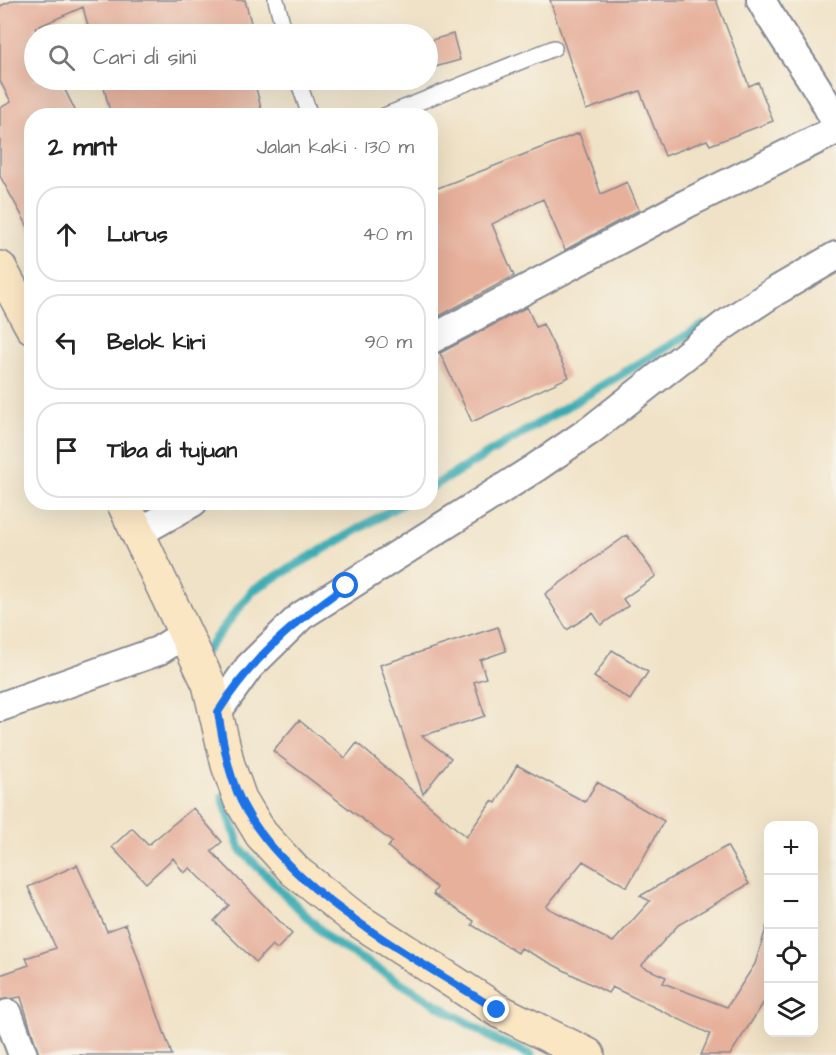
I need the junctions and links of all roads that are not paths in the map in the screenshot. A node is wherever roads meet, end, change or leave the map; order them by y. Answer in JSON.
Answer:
{"nodes":[{"id":1,"x":276,"y":0,"type":"edge"},
{"id":2,"x":761,"y":0,"type":"edge"},
{"id":3,"x":282,"y":24,"type":"edge"},
{"id":4,"x":554,"y":48,"type":"dead end"},
{"id":5,"x":301,"y":90,"type":"edge"},
{"id":6,"x":307,"y":108,"type":"edge"},
{"id":7,"x":404,"y":108,"type":"edge"},
{"id":8,"x":836,"y":124,"type":"edge"},
{"id":9,"x":836,"y":130,"type":"edge"},
{"id":10,"x":836,"y":256,"type":"edge"},
{"id":11,"x":0,"y":268,"type":"edge"},
{"id":12,"x":24,"y":312,"type":"edge"},
{"id":13,"x":438,"y":336,"type":"edge"},
{"id":14,"x":127,"y":510,"type":"edge"},
{"id":15,"x":179,"y":510,"type":"edge"},
{"id":16,"x":138,"y":533,"type":"junction"},
{"id":17,"x":189,"y":644,"type":"junction"},
{"id":18,"x":213,"y":698,"type":"junction"},
{"id":19,"x":0,"y":707,"type":"edge"},
{"id":20,"x":8,"y":1014,"type":"dead end"},
{"id":21,"x":23,"y":1055,"type":"edge"},
{"id":22,"x":588,"y":1055,"type":"edge"}],
"edges":[{"from":1,"to":3,"type":"lane"},
{"from":2,"to":8,"type":"street"},
{"from":4,"to":7,"type":"lane"},
{"from":5,"to":6,"type":"lane"},
{"from":9,"to":13,"type":"street"},
{"from":10,"to":18,"type":"street"},
{"from":11,"to":12,"type":"main road"},
{"from":14,"to":16,"type":"main road"},
{"from":15,"to":16,"type":"street"},
{"from":16,"to":17,"type":"main road"},
{"from":17,"to":18,"type":"main road"},
{"from":17,"to":19,"type":"street"},
{"from":18,"to":22,"type":"main road"},
{"from":20,"to":21,"type":"street"}]}
